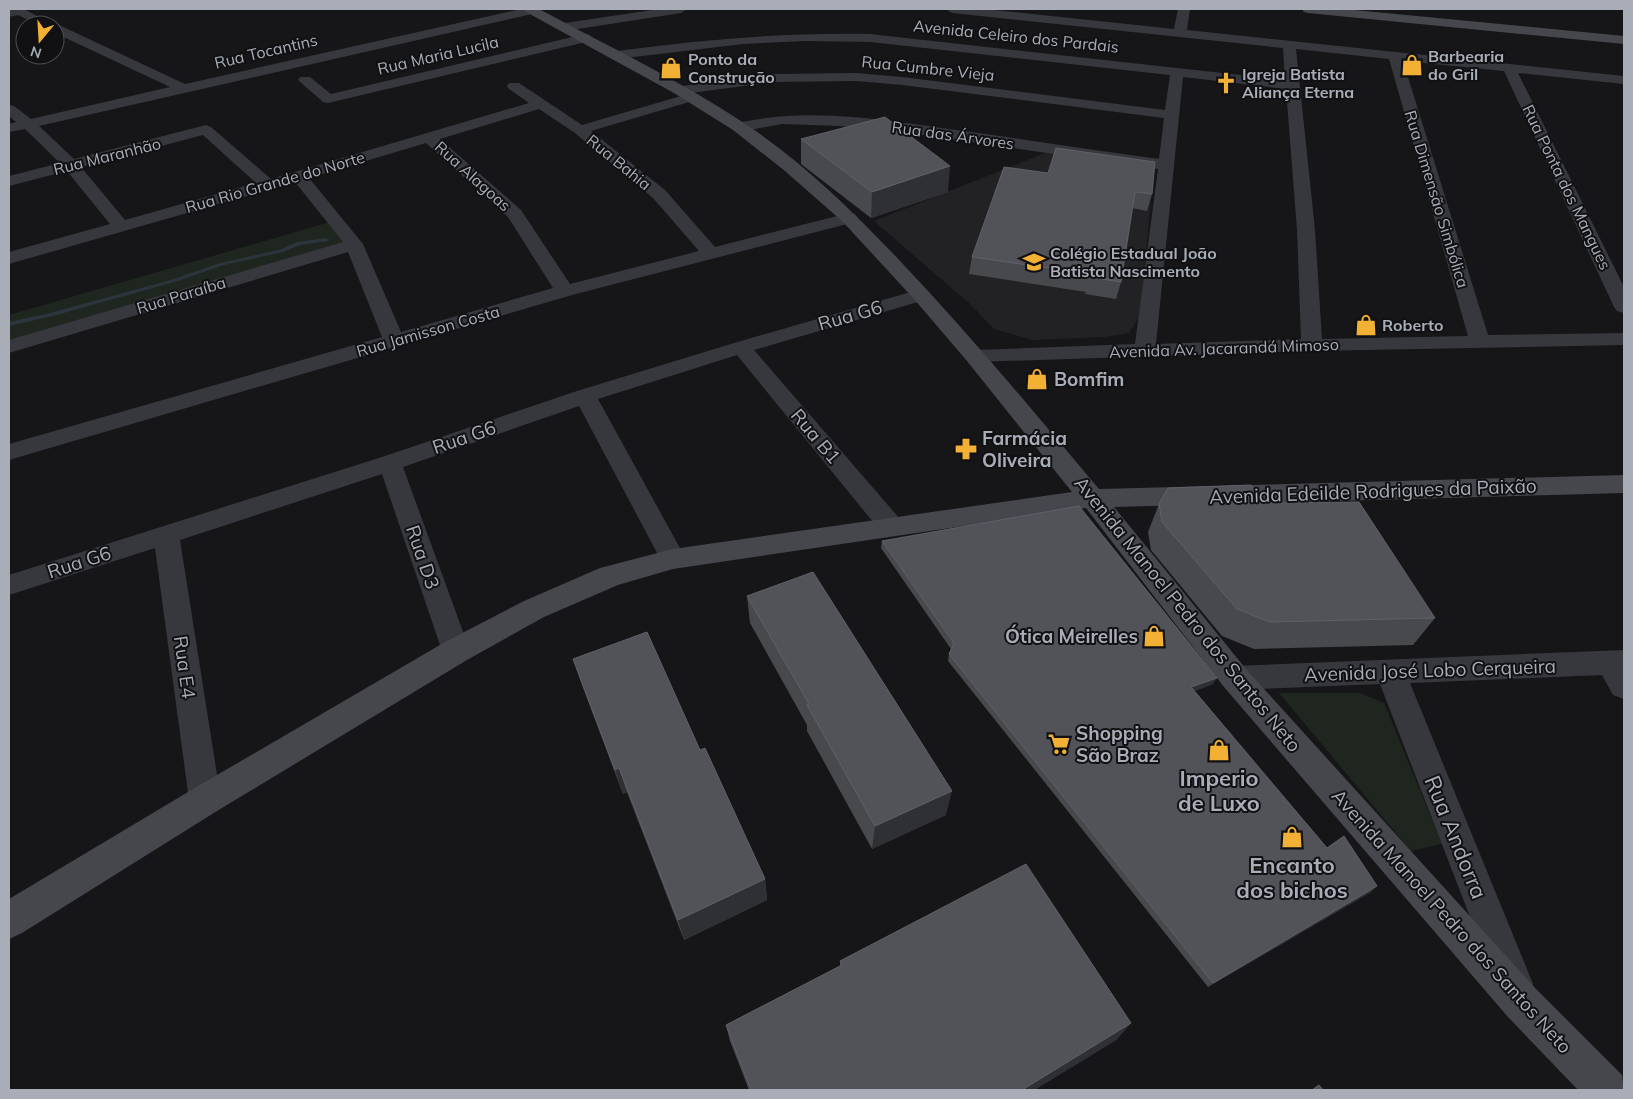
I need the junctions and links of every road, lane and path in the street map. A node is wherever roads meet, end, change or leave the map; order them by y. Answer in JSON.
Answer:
{"nodes":[{"id":1,"x":531,"y":9,"type":"edge"},
{"id":2,"x":681,"y":9,"type":"edge"},
{"id":3,"x":952,"y":9,"type":"edge"},
{"id":4,"x":1184,"y":9,"type":"edge"},
{"id":5,"x":1308,"y":9,"type":"edge"},
{"id":6,"x":1363,"y":11,"type":"edge"},
{"id":7,"x":1497,"y":13,"type":"dead end"},
{"id":8,"x":1525,"y":18,"type":"dead end"},
{"id":9,"x":1476,"y":25,"type":"junction"},
{"id":10,"x":1180,"y":32,"type":"junction"},
{"id":11,"x":65,"y":33,"type":"edge"},
{"id":12,"x":575,"y":33,"type":"junction"},
{"id":13,"x":1557,"y":33,"type":"junction"},
{"id":14,"x":1624,"y":40,"type":"edge"},
{"id":15,"x":1289,"y":44,"type":"junction"},
{"id":16,"x":617,"y":55,"type":"junction"},
{"id":17,"x":1394,"y":56,"type":"junction"},
{"id":18,"x":1509,"y":68,"type":"junction"},
{"id":19,"x":1177,"y":72,"type":"junction"},
{"id":20,"x":305,"y":80,"type":"dead end"},
{"id":21,"x":1624,"y":80,"type":"edge"},
{"id":22,"x":1292,"y":85,"type":"junction"},
{"id":23,"x":514,"y":86,"type":"dead end"},
{"id":24,"x":182,"y":88,"type":"junction"},
{"id":25,"x":685,"y":94,"type":"junction"},
{"id":26,"x":540,"y":104,"type":"junction"},
{"id":27,"x":9,"y":109,"type":"edge"},
{"id":28,"x":1172,"y":115,"type":"junction"},
{"id":29,"x":29,"y":123,"type":"junction"},
{"id":30,"x":739,"y":127,"type":"junction"},
{"id":31,"x":9,"y":128,"type":"edge"},
{"id":32,"x":580,"y":130,"type":"junction"},
{"id":33,"x":429,"y":137,"type":"junction"},
{"id":34,"x":72,"y":165,"type":"junction"},
{"id":35,"x":1167,"y":165,"type":"junction"},
{"id":36,"x":299,"y":176,"type":"junction"},
{"id":37,"x":9,"y":181,"type":"edge"},
{"id":38,"x":268,"y":185,"type":"junction"},
{"id":39,"x":849,"y":218,"type":"junction"},
{"id":40,"x":121,"y":226,"type":"junction"},
{"id":41,"x":354,"y":244,"type":"junction"},
{"id":42,"x":710,"y":252,"type":"junction"},
{"id":43,"x":9,"y":258,"type":"edge"},
{"id":44,"x":566,"y":291,"type":"junction"},
{"id":45,"x":921,"y":295,"type":"junction"},
{"id":46,"x":1624,"y":307,"type":"edge"},
{"id":47,"x":1624,"y":339,"type":"edge"},
{"id":48,"x":394,"y":341,"type":"junction"},
{"id":49,"x":1480,"y":342,"type":"junction"},
{"id":50,"x":1312,"y":345,"type":"junction"},
{"id":51,"x":9,"y":346,"type":"edge"},
{"id":52,"x":741,"y":347,"type":"junction"},
{"id":53,"x":1145,"y":350,"type":"junction"},
{"id":54,"x":975,"y":356,"type":"junction"},
{"id":55,"x":586,"y":396,"type":"junction"},
{"id":56,"x":9,"y":452,"type":"edge"},
{"id":57,"x":390,"y":463,"type":"junction"},
{"id":58,"x":1624,"y":484,"type":"edge"},
{"id":59,"x":1092,"y":498,"type":"junction"},
{"id":60,"x":891,"y":526,"type":"junction"},
{"id":61,"x":166,"y":534,"type":"junction"},
{"id":62,"x":674,"y":559,"type":"junction"},
{"id":63,"x":9,"y":585,"type":"edge"},
{"id":64,"x":456,"y":651,"type":"junction"},
{"id":65,"x":1620,"y":670,"type":"edge"},
{"id":66,"x":1390,"y":671,"type":"junction"},
{"id":67,"x":1235,"y":678,"type":"junction"},
{"id":68,"x":205,"y":800,"type":"junction"},
{"id":69,"x":9,"y":920,"type":"edge"},
{"id":70,"x":1522,"y":1003,"type":"junction"},
{"id":71,"x":1608,"y":1090,"type":"edge"}],
"edges":[{"from":1,"to":12,"type":"street","name":"Avenida Manoel Pedro dos Santos Neto"},
{"from":1,"to":24,"type":"street","name":"Rua Tocantins"},
{"from":2,"to":12,"type":"street"},
{"from":3,"to":10,"type":"street"},
{"from":4,"to":10,"type":"street"},
{"from":5,"to":6,"type":"street"},
{"from":6,"to":9,"type":"street"},
{"from":7,"to":9,"type":"street"},
{"from":8,"to":13,"type":"street"},
{"from":9,"to":13,"type":"street"},
{"from":10,"to":15,"type":"street"},
{"from":11,"to":24,"type":"street"},
{"from":12,"to":16,"type":"street","name":"Avenida Manoel Pedro dos Santos Neto"},
{"from":12,"to":20,"type":"street","name":"Rua Maria Lucila"},
{"from":13,"to":14,"type":"street"},
{"from":15,"to":17,"type":"street"},
{"from":15,"to":22,"type":"street"},
{"from":16,"to":19,"type":"street","name":"Avenida Celeiro dos Pardais"},
{"from":16,"to":25,"type":"street","name":"Avenida Manoel Pedro dos Santos Neto"},
{"from":17,"to":18,"type":"street"},
{"from":17,"to":49,"type":"street","name":"Rua Dimensão Simbólica"},
{"from":18,"to":21,"type":"street"},
{"from":18,"to":46,"type":"street","name":"Rua Ponta dos Mangues"},
{"from":19,"to":22,"type":"street","name":"Avenida Celeiro dos Pardais"},
{"from":19,"to":28,"type":"street"},
{"from":22,"to":50,"type":"street"},
{"from":23,"to":26,"type":"street","name":"Rua Bahia"},
{"from":24,"to":29,"type":"street","name":"Rua Tocantins"},
{"from":25,"to":28,"type":"street","name":"Rua Cumbre Vieja"},
{"from":25,"to":30,"type":"street","name":"Avenida Manoel Pedro dos Santos Neto"},
{"from":25,"to":32,"type":"street","name":"Rua Cumbre Vieja"},
{"from":26,"to":32,"type":"street","name":"Rua Bahia"},
{"from":26,"to":33,"type":"street","name":"Rua Rio Grande do Norte"},
{"from":27,"to":29,"type":"street"},
{"from":28,"to":35,"type":"street"},
{"from":29,"to":31,"type":"street","name":"Rua Tocantins"},
{"from":29,"to":34,"type":"street"},
{"from":30,"to":35,"type":"street","name":"Rua das Árvores"},
{"from":30,"to":39,"type":"street","name":"Avenida Manoel Pedro dos Santos Neto"},
{"from":32,"to":42,"type":"street","name":"Rua Bahia"},
{"from":33,"to":36,"type":"street","name":"Rua Rio Grande do Norte"},
{"from":33,"to":44,"type":"street","name":"Rua Alagoas"},
{"from":34,"to":37,"type":"street","name":"Rua Maranhão"},
{"from":34,"to":38,"type":"street","name":"Rua Maranhão"},
{"from":34,"to":40,"type":"street"},
{"from":35,"to":53,"type":"street"},
{"from":36,"to":38,"type":"street","name":"Rua Rio Grande do Norte"},
{"from":36,"to":41,"type":"street"},
{"from":38,"to":40,"type":"street","name":"Rua Rio Grande do Norte"},
{"from":39,"to":42,"type":"street","name":"Rua Jamisson Costa"},
{"from":39,"to":45,"type":"street","name":"Avenida Manoel Pedro dos Santos Neto"},
{"from":40,"to":43,"type":"street","name":"Rua Rio Grande do Norte"},
{"from":41,"to":48,"type":"street"},
{"from":41,"to":51,"type":"street","name":"Rua Paraíba"},
{"from":42,"to":44,"type":"street","name":"Rua Jamisson Costa"},
{"from":44,"to":48,"type":"street","name":"Rua Jamisson Costa"},
{"from":45,"to":52,"type":"street","name":"Rua G6"},
{"from":45,"to":54,"type":"street","name":"Avenida Manoel Pedro dos Santos Neto"},
{"from":47,"to":49,"type":"street","name":"Avenida Av. Jacarandá Mimoso"},
{"from":48,"to":56,"type":"street","name":"Rua Jamisson Costa"},
{"from":49,"to":50,"type":"street","name":"Avenida Av. Jacarandá Mimoso"},
{"from":50,"to":53,"type":"street","name":"Avenida Av. Jacarandá Mimoso"},
{"from":52,"to":55,"type":"street","name":"Rua G6"},
{"from":52,"to":60,"type":"street","name":"Rua B1"},
{"from":53,"to":54,"type":"street","name":"Avenida Av. Jacarandá Mimoso"},
{"from":54,"to":59,"type":"street","name":"Avenida Manoel Pedro dos Santos Neto"},
{"from":55,"to":57,"type":"street","name":"Rua G6"},
{"from":55,"to":62,"type":"street"},
{"from":57,"to":61,"type":"street","name":"Rua G6"},
{"from":57,"to":64,"type":"street","name":"Rua D3"},
{"from":58,"to":59,"type":"street","name":"Avenida Edeilde Rodrigues da Paixão"},
{"from":59,"to":60,"type":"street","name":"Avenida Edeilde Rodrigues da Paixão"},
{"from":59,"to":67,"type":"street","name":"Avenida Manoel Pedro dos Santos Neto"},
{"from":60,"to":62,"type":"street","name":"Avenida Edeilde Rodrigues da Paixão"},
{"from":61,"to":63,"type":"street","name":"Rua G6"},
{"from":61,"to":68,"type":"street","name":"Rua E4"},
{"from":62,"to":64,"type":"street","name":"Avenida Edeilde Rodrigues da Paixão"},
{"from":64,"to":68,"type":"street","name":"Avenida Edeilde Rodrigues da Paixão"},
{"from":65,"to":66,"type":"street","name":"Avenida José Lobo Cerqueira"},
{"from":66,"to":67,"type":"street","name":"Avenida José Lobo Cerqueira"},
{"from":66,"to":70,"type":"street","name":"Rua Andorra"},
{"from":67,"to":70,"type":"street","name":"Avenida Manoel Pedro dos Santos Neto"},
{"from":68,"to":69,"type":"street","name":"Avenida Edeilde Rodrigues da Paixão"},
{"from":70,"to":71,"type":"street","name":"Avenida Manoel Pedro dos Santos Neto"}]}
